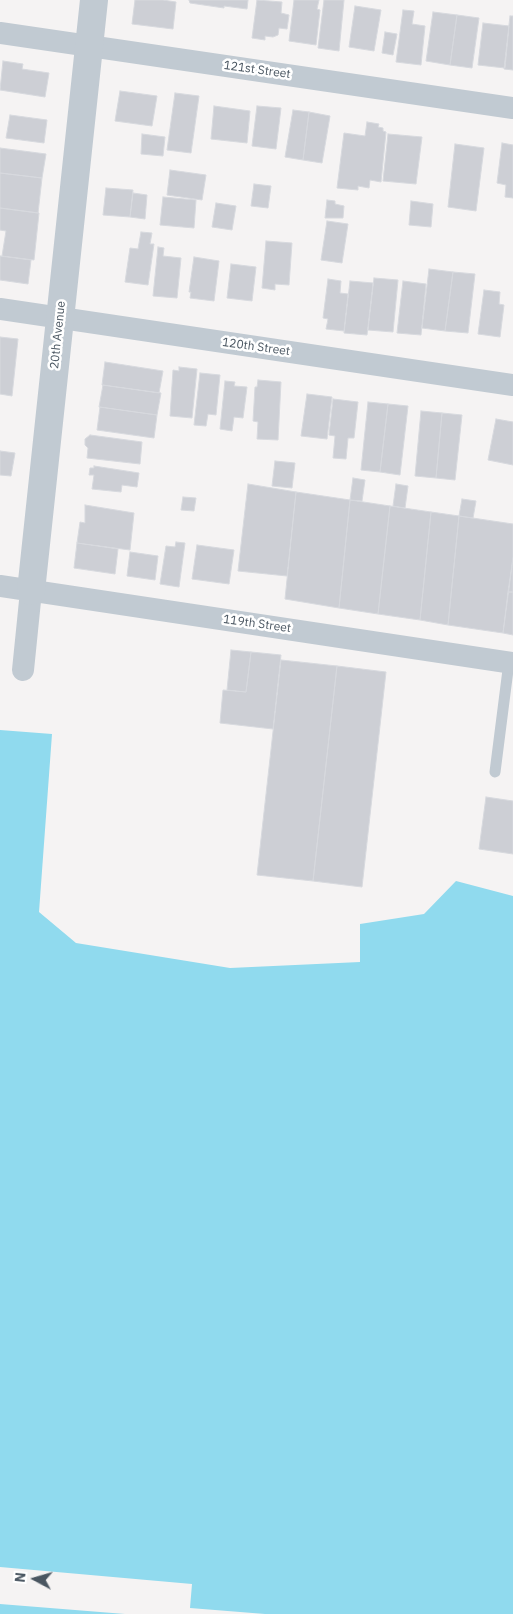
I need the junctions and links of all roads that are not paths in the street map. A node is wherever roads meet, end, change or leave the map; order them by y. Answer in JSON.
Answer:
{"nodes":[{"id":1,"x":94,"y":0,"type":"edge"},
{"id":2,"x":0,"y":33,"type":"edge"},
{"id":3,"x":89,"y":45,"type":"junction"},
{"id":4,"x":513,"y":108,"type":"edge"},
{"id":5,"x":0,"y":309,"type":"edge"},
{"id":6,"x":60,"y":318,"type":"junction"},
{"id":7,"x":513,"y":385,"type":"edge"},
{"id":8,"x":0,"y":586,"type":"edge"},
{"id":9,"x":32,"y":591,"type":"junction"},
{"id":10,"x":511,"y":662,"type":"edge"},
{"id":11,"x":23,"y":670,"type":"dead end"},
{"id":12,"x":495,"y":772,"type":"dead end"}],
"edges":[{"from":1,"to":3,"type":"street","name":"20th Avenue"},
{"from":2,"to":3,"type":"street","name":"121st Street"},
{"from":3,"to":4,"type":"street","name":"121st Street"},
{"from":3,"to":6,"type":"street","name":"20th Avenue"},
{"from":5,"to":6,"type":"street","name":"120th Street"},
{"from":6,"to":7,"type":"street","name":"120th Street"},
{"from":6,"to":9,"type":"street","name":"20th Avenue"},
{"from":8,"to":9,"type":"street","name":"119th Street"},
{"from":9,"to":10,"type":"street","name":"119th Street"},
{"from":9,"to":11,"type":"street","name":"20th Avenue"},
{"from":10,"to":12,"type":"lane"}]}
